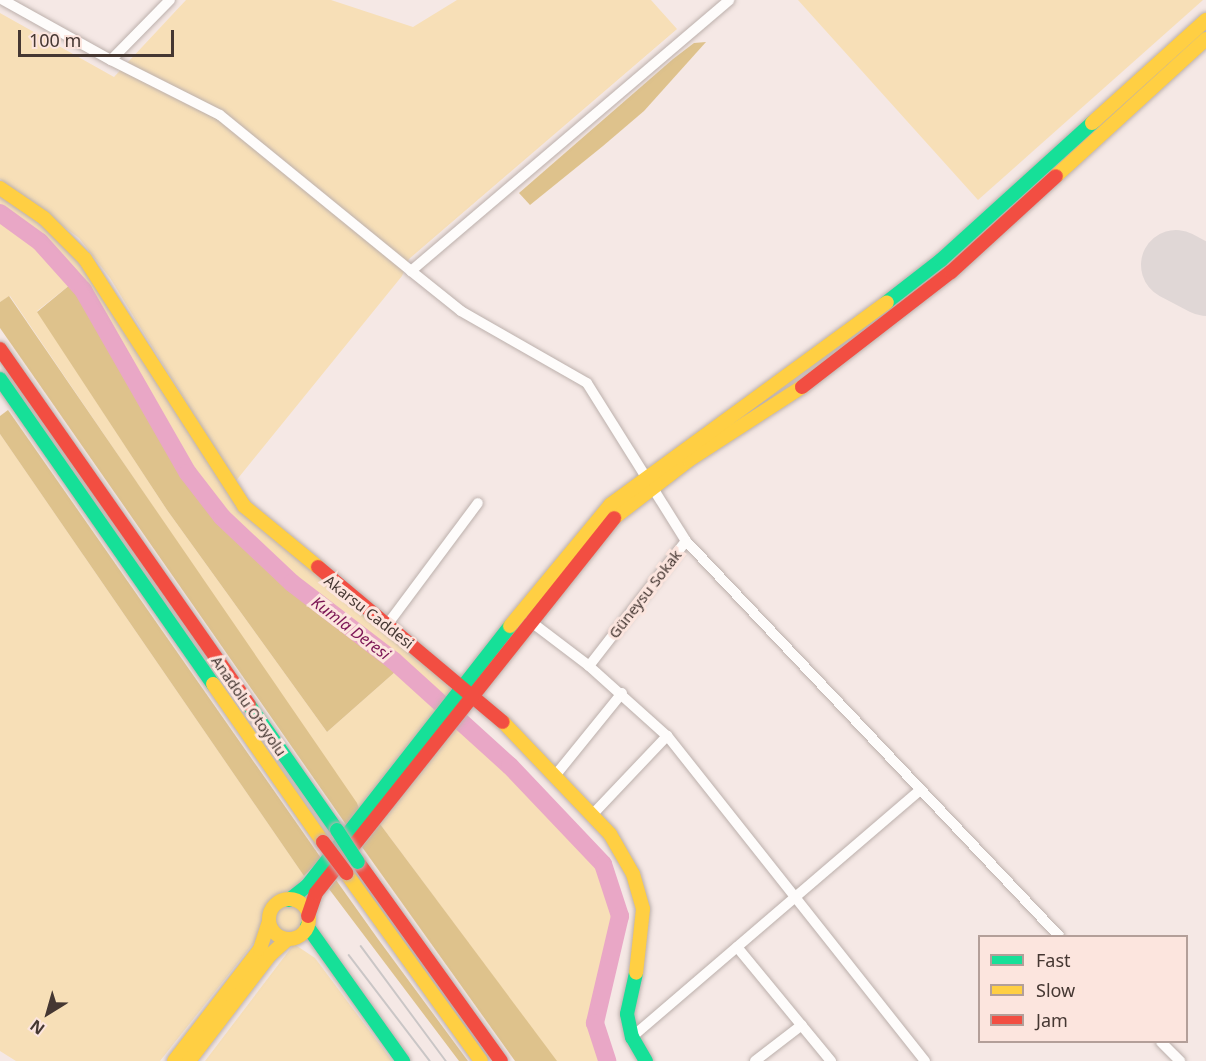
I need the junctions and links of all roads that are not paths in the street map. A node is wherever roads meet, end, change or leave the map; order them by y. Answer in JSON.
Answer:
{"nodes":[{"id":1,"x":3,"y":0,"type":"edge"},
{"id":2,"x":170,"y":0,"type":"edge"},
{"id":3,"x":729,"y":0,"type":"edge"},
{"id":4,"x":1206,"y":20,"type":"edge"},
{"id":5,"x":1206,"y":39,"type":"edge"},
{"id":6,"x":111,"y":60,"type":"junction"},
{"id":7,"x":0,"y":188,"type":"edge"},
{"id":8,"x":411,"y":271,"type":"junction"},
{"id":9,"x":0,"y":349,"type":"edge"},
{"id":10,"x":0,"y":379,"type":"edge"},
{"id":11,"x":650,"y":482,"type":"junction"},
{"id":12,"x":478,"y":503,"type":"dead end"},
{"id":13,"x":686,"y":541,"type":"junction"},
{"id":14,"x":530,"y":621,"type":"junction"},
{"id":15,"x":387,"y":625,"type":"junction"},
{"id":16,"x":589,"y":666,"type":"junction"},
{"id":17,"x":467,"y":690,"type":"junction"},
{"id":18,"x":622,"y":693,"type":"junction"},
{"id":19,"x":667,"y":736,"type":"junction"},
{"id":20,"x":409,"y":765,"type":"junction"},
{"id":21,"x":554,"y":777,"type":"junction"},
{"id":22,"x":918,"y":792,"type":"junction"},
{"id":23,"x":593,"y":814,"type":"junction"},
{"id":24,"x":794,"y":897,"type":"junction"},
{"id":25,"x":289,"y":900,"type":"junction"},
{"id":26,"x":308,"y":921,"type":"junction"},
{"id":27,"x":269,"y":922,"type":"junction"},
{"id":28,"x":1058,"y":935,"type":"edge"},
{"id":29,"x":292,"y":938,"type":"junction"},
{"id":30,"x":737,"y":946,"type":"junction"},
{"id":31,"x":324,"y":954,"type":"junction"},
{"id":32,"x":802,"y":1025,"type":"junction"},
{"id":33,"x":632,"y":1037,"type":"junction"},
{"id":34,"x":1163,"y":1043,"type":"edge"},
{"id":35,"x":923,"y":1060,"type":"edge"},
{"id":36,"x":174,"y":1061,"type":"edge"},
{"id":37,"x":189,"y":1061,"type":"edge"},
{"id":38,"x":403,"y":1061,"type":"edge"},
{"id":39,"x":481,"y":1061,"type":"edge"},
{"id":40,"x":501,"y":1061,"type":"edge"},
{"id":41,"x":646,"y":1061,"type":"edge"},
{"id":42,"x":755,"y":1061,"type":"edge"},
{"id":43,"x":831,"y":1061,"type":"edge"},
{"id":44,"x":1180,"y":1061,"type":"edge"}],
"edges":[{"from":1,"to":6,"type":"street"},
{"from":2,"to":6,"type":"street"},
{"from":3,"to":8,"type":"street"},
{"from":4,"to":11,"type":"main road"},
{"from":5,"to":11,"type":"main road"},
{"from":6,"to":8,"type":"street"},
{"from":7,"to":15,"type":"main road","name":"Akarsu Caddesi"},
{"from":8,"to":11,"type":"street"},
{"from":9,"to":40,"type":"main road","name":"Anadolu Otoyolu","bridge":true},
{"from":10,"to":39,"type":"main road","name":"Anadolu Otoyolu","bridge":true},
{"from":11,"to":13,"type":"street"},
{"from":11,"to":14,"type":"main road"},
{"from":11,"to":17,"type":"main road"},
{"from":12,"to":15,"type":"street"},
{"from":13,"to":16,"type":"street","name":"Güneysu Sokak"},
{"from":13,"to":22,"type":"street","name":"Güneysu Sokak"},
{"from":14,"to":16,"type":"street"},
{"from":14,"to":17,"type":"main road"},
{"from":15,"to":17,"type":"main road","name":"Akarsu Caddesi"},
{"from":16,"to":18,"type":"street"},
{"from":17,"to":20,"type":"main road"},
{"from":17,"to":21,"type":"main road","name":"Akarsu Caddesi"},
{"from":18,"to":19,"type":"street"},
{"from":18,"to":21,"type":"street"},
{"from":19,"to":23,"type":"street"},
{"from":19,"to":24,"type":"street"},
{"from":20,"to":25,"type":"main road"},
{"from":20,"to":26,"type":"main road"},
{"from":21,"to":23,"type":"main road","name":"Akarsu Caddesi"},
{"from":22,"to":24,"type":"street"},
{"from":22,"to":28,"type":"street","name":"Güneysu Sokak"},
{"from":23,"to":33,"type":"main road","name":"Akarsu Caddesi"},
{"from":24,"to":30,"type":"street"},
{"from":24,"to":35,"type":"street"},
{"from":25,"to":26,"type":"main road"},
{"from":25,"to":27,"type":"main road"},
{"from":26,"to":29,"type":"main road"},
{"from":26,"to":31,"type":"main road"},
{"from":27,"to":29,"type":"main road"},
{"from":27,"to":36,"type":"main road"},
{"from":29,"to":31,"type":"main road"},
{"from":29,"to":37,"type":"main road"},
{"from":30,"to":32,"type":"street"},
{"from":30,"to":33,"type":"street"},
{"from":31,"to":38,"type":"main road"},
{"from":32,"to":42,"type":"street"},
{"from":32,"to":43,"type":"street"},
{"from":33,"to":41,"type":"main road","name":"Akarsu Caddesi"},
{"from":34,"to":44,"type":"street"}]}
